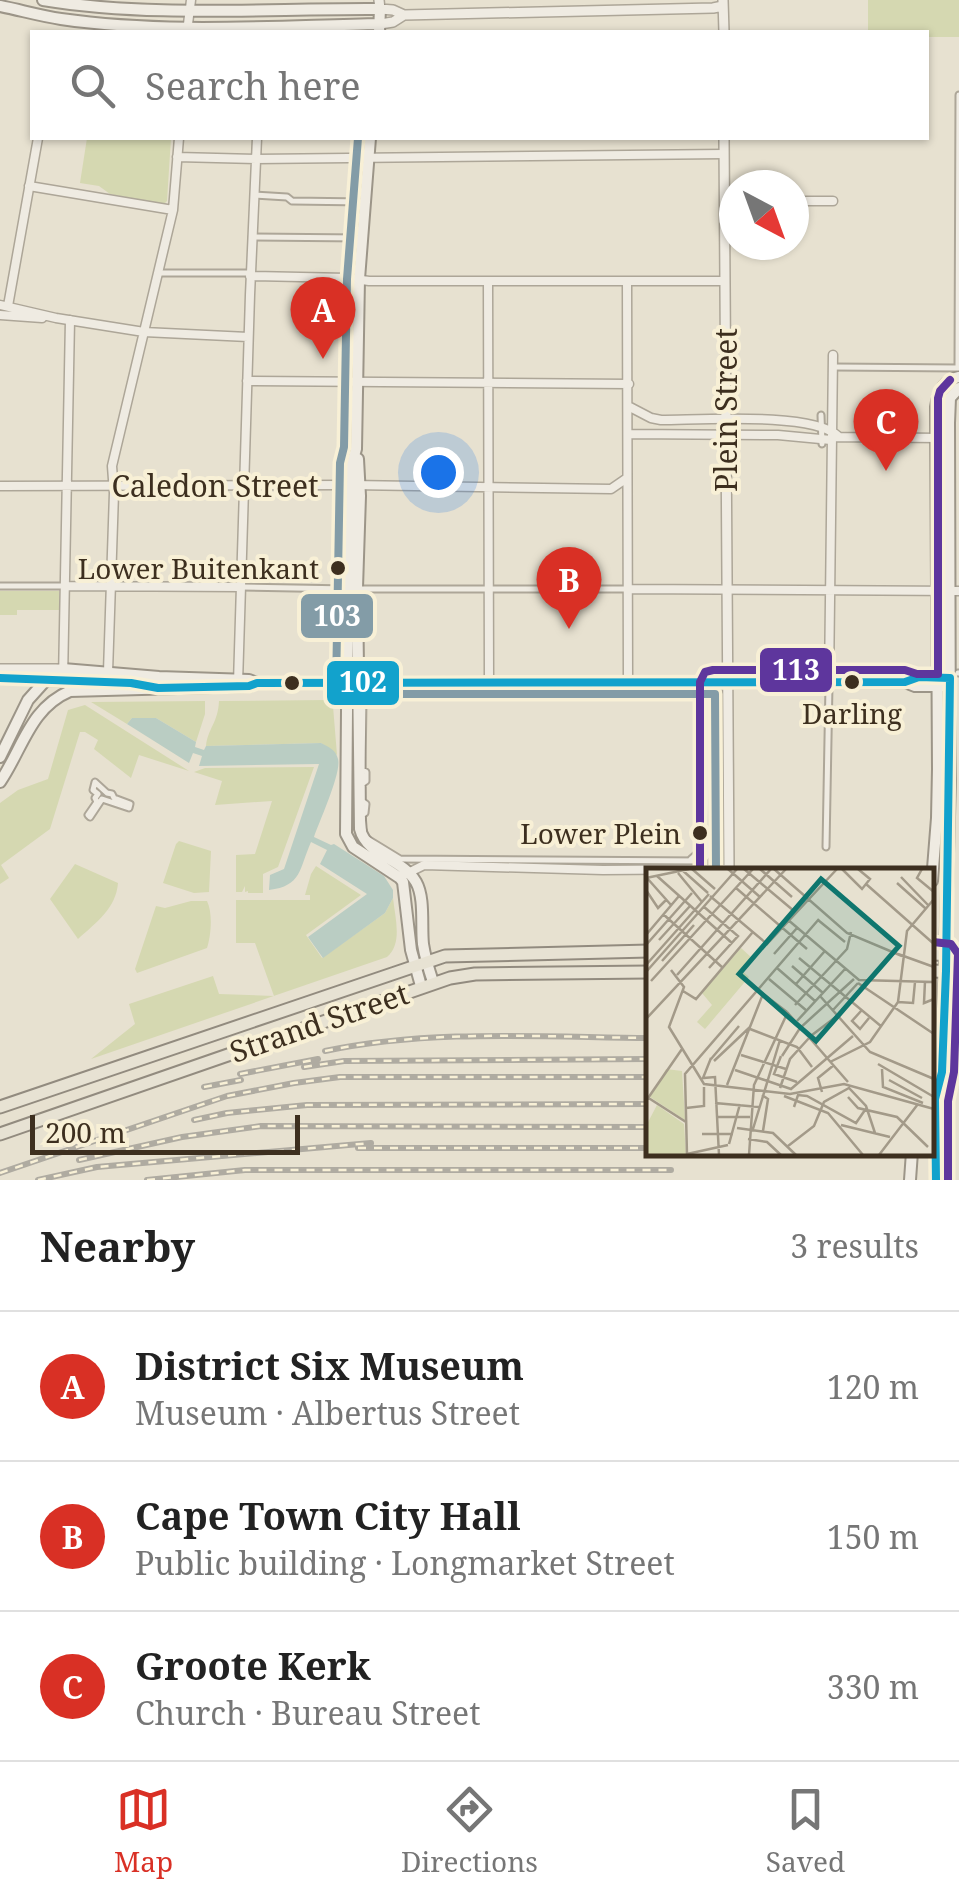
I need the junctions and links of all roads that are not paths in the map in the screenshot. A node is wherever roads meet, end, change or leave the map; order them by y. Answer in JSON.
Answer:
{"nodes":[{"id":1,"x":43,"y":0,"type":"edge"},
{"id":2,"x":64,"y":2,"type":"edge"},
{"id":3,"x":723,"y":3,"type":"edge"},
{"id":4,"x":374,"y":4,"type":"edge"},
{"id":5,"x":190,"y":5,"type":"edge"},
{"id":6,"x":319,"y":5,"type":"edge"},
{"id":7,"x":658,"y":5,"type":"edge"},
{"id":8,"x":0,"y":6,"type":"edge"},
{"id":9,"x":261,"y":6,"type":"edge"},
{"id":10,"x":404,"y":16,"type":"junction"},
{"id":11,"x":375,"y":28,"type":"edge"},
{"id":12,"x":187,"y":30,"type":"edge"},
{"id":13,"x":260,"y":30,"type":"edge"},
{"id":14,"x":724,"y":30,"type":"edge"},
{"id":15,"x":959,"y":95,"type":"edge"},
{"id":16,"x":38,"y":140,"type":"edge"},
{"id":17,"x":178,"y":140,"type":"edge"},
{"id":18,"x":256,"y":140,"type":"edge"},
{"id":19,"x":367,"y":140,"type":"edge"},
{"id":20,"x":724,"y":140,"type":"edge"},
{"id":21,"x":724,"y":154,"type":"junction"},
{"id":22,"x":177,"y":157,"type":"junction"},
{"id":23,"x":256,"y":158,"type":"junction"},
{"id":24,"x":365,"y":158,"type":"junction"},
{"id":25,"x":726,"y":170,"type":"edge"},
{"id":26,"x":29,"y":186,"type":"junction"},
{"id":27,"x":254,"y":195,"type":"junction"},
{"id":28,"x":832,"y":200,"type":"dead end"},
{"id":29,"x":809,"y":201,"type":"edge"},
{"id":30,"x":364,"y":202,"type":"junction"},
{"id":31,"x":173,"y":210,"type":"junction"},
{"id":32,"x":252,"y":236,"type":"junction"},
{"id":33,"x":362,"y":238,"type":"junction"},
{"id":34,"x":725,"y":260,"type":"edge"},
{"id":35,"x":158,"y":273,"type":"junction"},
{"id":36,"x":250,"y":275,"type":"junction"},
{"id":37,"x":359,"y":280,"type":"junction"},
{"id":38,"x":488,"y":281,"type":"junction"},
{"id":39,"x":628,"y":281,"type":"junction"},
{"id":40,"x":724,"y":281,"type":"junction"},
{"id":41,"x":4,"y":305,"type":"edge"},
{"id":42,"x":0,"y":315,"type":"edge"},
{"id":43,"x":56,"y":318,"type":"junction"},
{"id":44,"x":70,"y":320,"type":"junction"},
{"id":45,"x":144,"y":332,"type":"junction"},
{"id":46,"x":248,"y":337,"type":"junction"},
{"id":47,"x":833,"y":354,"type":"dead end"},
{"id":48,"x":833,"y":367,"type":"junction"},
{"id":49,"x":958,"y":368,"type":"edge"},
{"id":50,"x":959,"y":376,"type":"edge"},
{"id":51,"x":247,"y":381,"type":"junction"},
{"id":52,"x":356,"y":381,"type":"junction"},
{"id":53,"x":488,"y":381,"type":"junction"},
{"id":54,"x":628,"y":384,"type":"junction"},
{"id":55,"x":953,"y":388,"type":"edge"},
{"id":56,"x":628,"y":406,"type":"junction"},
{"id":57,"x":821,"y":415,"type":"dead end"},
{"id":58,"x":725,"y":420,"type":"junction"},
{"id":59,"x":822,"y":426,"type":"junction"},
{"id":60,"x":628,"y":434,"type":"junction"},
{"id":61,"x":725,"y":434,"type":"junction"},
{"id":62,"x":829,"y":438,"type":"junction"},
{"id":63,"x":936,"y":438,"type":"junction"},
{"id":64,"x":949,"y":438,"type":"junction"},
{"id":65,"x":627,"y":478,"type":"junction"},
{"id":66,"x":356,"y":485,"type":"junction"},
{"id":67,"x":0,"y":486,"type":"edge"},
{"id":68,"x":66,"y":486,"type":"junction"},
{"id":69,"x":113,"y":486,"type":"junction"},
{"id":70,"x":244,"y":486,"type":"junction"},
{"id":71,"x":489,"y":488,"type":"junction"},
{"id":72,"x":611,"y":489,"type":"junction"},
{"id":73,"x":954,"y":489,"type":"edge"},
{"id":74,"x":627,"y":508,"type":"junction"},
{"id":75,"x":0,"y":586,"type":"edge"},
{"id":76,"x":66,"y":586,"type":"junction"},
{"id":77,"x":111,"y":586,"type":"junction"},
{"id":78,"x":241,"y":587,"type":"junction"},
{"id":79,"x":352,"y":589,"type":"junction"},
{"id":80,"x":628,"y":589,"type":"junction"},
{"id":81,"x":726,"y":589,"type":"junction"},
{"id":82,"x":831,"y":589,"type":"junction"},
{"id":83,"x":489,"y":590,"type":"junction"},
{"id":84,"x":950,"y":591,"type":"edge"},
{"id":85,"x":0,"y":669,"type":"edge"},
{"id":86,"x":108,"y":672,"type":"junction"},
{"id":87,"x":63,"y":674,"type":"junction"},
{"id":88,"x":0,"y":678,"type":"edge"},
{"id":89,"x":954,"y":678,"type":"edge"},
{"id":90,"x":46,"y":680,"type":"junction"},
{"id":91,"x":352,"y":682,"type":"junction"},
{"id":92,"x":489,"y":682,"type":"junction"},
{"id":93,"x":628,"y":682,"type":"junction"},
{"id":94,"x":713,"y":682,"type":"junction"},
{"id":95,"x":727,"y":682,"type":"junction"},
{"id":96,"x":829,"y":682,"type":"junction"},
{"id":97,"x":937,"y":682,"type":"junction"},
{"id":98,"x":238,"y":683,"type":"junction"},
{"id":99,"x":158,"y":688,"type":"junction"},
{"id":100,"x":1,"y":754,"type":"edge"},
{"id":101,"x":16,"y":756,"type":"junction"},
{"id":102,"x":954,"y":780,"type":"edge"},
{"id":103,"x":0,"y":782,"type":"edge"},
{"id":104,"x":90,"y":816,"type":"joint"},
{"id":105,"x":826,"y":848,"type":"dead end"},
{"id":106,"x":688,"y":862,"type":"joint"},
{"id":107,"x":713,"y":868,"type":"edge"},
{"id":108,"x":729,"y":868,"type":"edge"},
{"id":109,"x":933,"y":868,"type":"edge"},
{"id":110,"x":646,"y":870,"type":"edge"},
{"id":111,"x":404,"y":875,"type":"junction"},
{"id":112,"x":646,"y":951,"type":"edge"},
{"id":113,"x":953,"y":955,"type":"edge"},
{"id":114,"x":421,"y":963,"type":"junction"},
{"id":115,"x":646,"y":972,"type":"edge"},
{"id":116,"x":953,"y":972,"type":"edge"},
{"id":117,"x":427,"y":984,"type":"junction"},
{"id":118,"x":0,"y":1107,"type":"edge"},
{"id":119,"x":0,"y":1134,"type":"edge"},
{"id":120,"x":912,"y":1155,"type":"edge"},
{"id":121,"x":910,"y":1180,"type":"edge"},
{"id":122,"x":948,"y":1180,"type":"edge"}],
"edges":[{"from":1,"to":2,"type":"main road"},
{"from":2,"to":5,"type":"main road"},
{"from":3,"to":7,"type":"street"},
{"from":3,"to":14,"type":"street"},
{"from":4,"to":6,"type":"main road"},
{"from":4,"to":10,"type":"street"},
{"from":4,"to":11,"type":"main road"},
{"from":5,"to":9,"type":"main road"},
{"from":5,"to":12,"type":"street"},
{"from":6,"to":9,"type":"main road"},
{"from":7,"to":10,"type":"street"},
{"from":8,"to":12,"type":"main road"},
{"from":10,"to":11,"type":"street"},
{"from":11,"to":13,"type":"main road"},
{"from":12,"to":13,"type":"main road"},
{"from":15,"to":49,"type":"street"},
{"from":16,"to":26,"type":"street"},
{"from":17,"to":22,"type":"street"},
{"from":18,"to":23,"type":"street"},
{"from":19,"to":24,"type":"main road"},
{"from":20,"to":21,"type":"street","name":"Plein Street"},
{"from":21,"to":24,"type":"street"},
{"from":21,"to":25,"type":"street","name":"Plein Street"},
{"from":22,"to":23,"type":"street"},
{"from":22,"to":31,"type":"street"},
{"from":23,"to":24,"type":"street"},
{"from":23,"to":27,"type":"street"},
{"from":24,"to":30,"type":"main road"},
{"from":26,"to":31,"type":"street"},
{"from":26,"to":41,"type":"street"},
{"from":27,"to":30,"type":"street"},
{"from":27,"to":32,"type":"street"},
{"from":28,"to":29,"type":"street"},
{"from":30,"to":33,"type":"main road"},
{"from":31,"to":35,"type":"street"},
{"from":32,"to":33,"type":"street"},
{"from":32,"to":36,"type":"street"},
{"from":33,"to":37,"type":"main road"},
{"from":34,"to":40,"type":"street","name":"Plein Street"},
{"from":35,"to":36,"type":"street"},
{"from":35,"to":45,"type":"street"},
{"from":36,"to":37,"type":"street"},
{"from":36,"to":46,"type":"street"},
{"from":37,"to":38,"type":"street"},
{"from":37,"to":52,"type":"main road"},
{"from":38,"to":39,"type":"street"},
{"from":38,"to":53,"type":"street"},
{"from":39,"to":40,"type":"street"},
{"from":39,"to":54,"type":"street"},
{"from":40,"to":58,"type":"street","name":"Plein Street"},
{"from":41,"to":43,"type":"street"},
{"from":42,"to":43,"type":"street"},
{"from":43,"to":44,"type":"street"},
{"from":44,"to":45,"type":"street"},
{"from":44,"to":68,"type":"street"},
{"from":45,"to":46,"type":"street"},
{"from":45,"to":69,"type":"street"},
{"from":46,"to":51,"type":"street"},
{"from":47,"to":48,"type":"street"},
{"from":48,"to":49,"type":"street"},
{"from":48,"to":62,"type":"street"},
{"from":50,"to":55,"type":"main road"},
{"from":51,"to":52,"type":"street"},
{"from":51,"to":70,"type":"street"},
{"from":52,"to":53,"type":"street"},
{"from":52,"to":66,"type":"main road"},
{"from":53,"to":54,"type":"street"},
{"from":53,"to":71,"type":"street"},
{"from":54,"to":56,"type":"street"},
{"from":55,"to":63,"type":"main road"},
{"from":55,"to":64,"type":"main road"},
{"from":56,"to":58,"type":"street"},
{"from":56,"to":60,"type":"street"},
{"from":57,"to":59,"type":"street"},
{"from":58,"to":59,"type":"street"},
{"from":58,"to":61,"type":"street","name":"Plein Street"},
{"from":59,"to":62,"type":"street"},
{"from":60,"to":61,"type":"street"},
{"from":60,"to":65,"type":"street"},
{"from":61,"to":62,"type":"street"},
{"from":61,"to":81,"type":"street","name":"Plein Street"},
{"from":62,"to":63,"type":"street"},
{"from":62,"to":82,"type":"street"},
{"from":63,"to":64,"type":"street"},
{"from":63,"to":84,"type":"main road"},
{"from":64,"to":73,"type":"main road"},
{"from":65,"to":72,"type":"street"},
{"from":65,"to":74,"type":"street"},
{"from":66,"to":70,"type":"street","name":"Caledon Street"},
{"from":66,"to":71,"type":"street","name":"Caledon Street"},
{"from":66,"to":79,"type":"main road"},
{"from":67,"to":68,"type":"street","name":"Caledon Street"},
{"from":68,"to":69,"type":"street","name":"Caledon Street"},
{"from":68,"to":76,"type":"street"},
{"from":69,"to":70,"type":"street","name":"Caledon Street"},
{"from":69,"to":77,"type":"street"},
{"from":70,"to":78,"type":"street"},
{"from":71,"to":72,"type":"street","name":"Caledon Street"},
{"from":71,"to":83,"type":"street"},
{"from":72,"to":74,"type":"street"},
{"from":73,"to":84,"type":"main road"},
{"from":74,"to":80,"type":"street"},
{"from":75,"to":76,"type":"street"},
{"from":76,"to":77,"type":"street"},
{"from":76,"to":87,"type":"street"},
{"from":77,"to":78,"type":"street"},
{"from":77,"to":86,"type":"street"},
{"from":78,"to":79,"type":"street"},
{"from":78,"to":98,"type":"street"},
{"from":79,"to":83,"type":"street"},
{"from":79,"to":91,"type":"main road"},
{"from":80,"to":81,"type":"street"},
{"from":80,"to":83,"type":"street"},
{"from":80,"to":93,"type":"street"},
{"from":81,"to":82,"type":"street"},
{"from":81,"to":95,"type":"street","name":"Plein Street"},
{"from":82,"to":84,"type":"street"},
{"from":82,"to":96,"type":"street"},
{"from":83,"to":92,"type":"street"},
{"from":84,"to":89,"type":"main road"},
{"from":84,"to":97,"type":"main road"},
{"from":85,"to":87,"type":"street"},
{"from":86,"to":87,"type":"main road"},
{"from":86,"to":98,"type":"main road"},
{"from":87,"to":90,"type":"main road"},
{"from":87,"to":99,"type":"main road"},
{"from":88,"to":90,"type":"street"},
{"from":89,"to":97,"type":"main road"},
{"from":89,"to":102,"type":"main road"},
{"from":90,"to":100,"type":"main road"},
{"from":91,"to":92,"type":"main road"},
{"from":91,"to":98,"type":"main road"},
{"from":91,"to":111,"type":"main road"},
{"from":92,"to":93,"type":"main road"},
{"from":93,"to":94,"type":"main road"},
{"from":94,"to":95,"type":"main road"},
{"from":94,"to":107,"type":"street"},
{"from":95,"to":96,"type":"main road"},
{"from":95,"to":108,"type":"street","name":"Plein Street"},
{"from":96,"to":97,"type":"main road"},
{"from":96,"to":105,"type":"street"},
{"from":97,"to":109,"type":"main road"},
{"from":98,"to":99,"type":"main road"},
{"from":99,"to":101,"type":"main road"},
{"from":100,"to":101,"type":"street"},
{"from":101,"to":103,"type":"main road"},
{"from":102,"to":113,"type":"main road"},
{"from":104,"to":104,"type":"street"},
{"from":106,"to":106,"type":"street"},
{"from":110,"to":111,"type":"street"},
{"from":111,"to":114,"type":"main road"},
{"from":112,"to":114,"type":"main road","name":"Strand Street"},
{"from":113,"to":116,"type":"main road"},
{"from":114,"to":117,"type":"main road"},
{"from":114,"to":118,"type":"main road","name":"Strand Street"},
{"from":115,"to":117,"type":"main road","name":"Strand Street"},
{"from":116,"to":122,"type":"main road"},
{"from":117,"to":119,"type":"main road","name":"Strand Street"},
{"from":120,"to":121,"type":"main road"}]}
